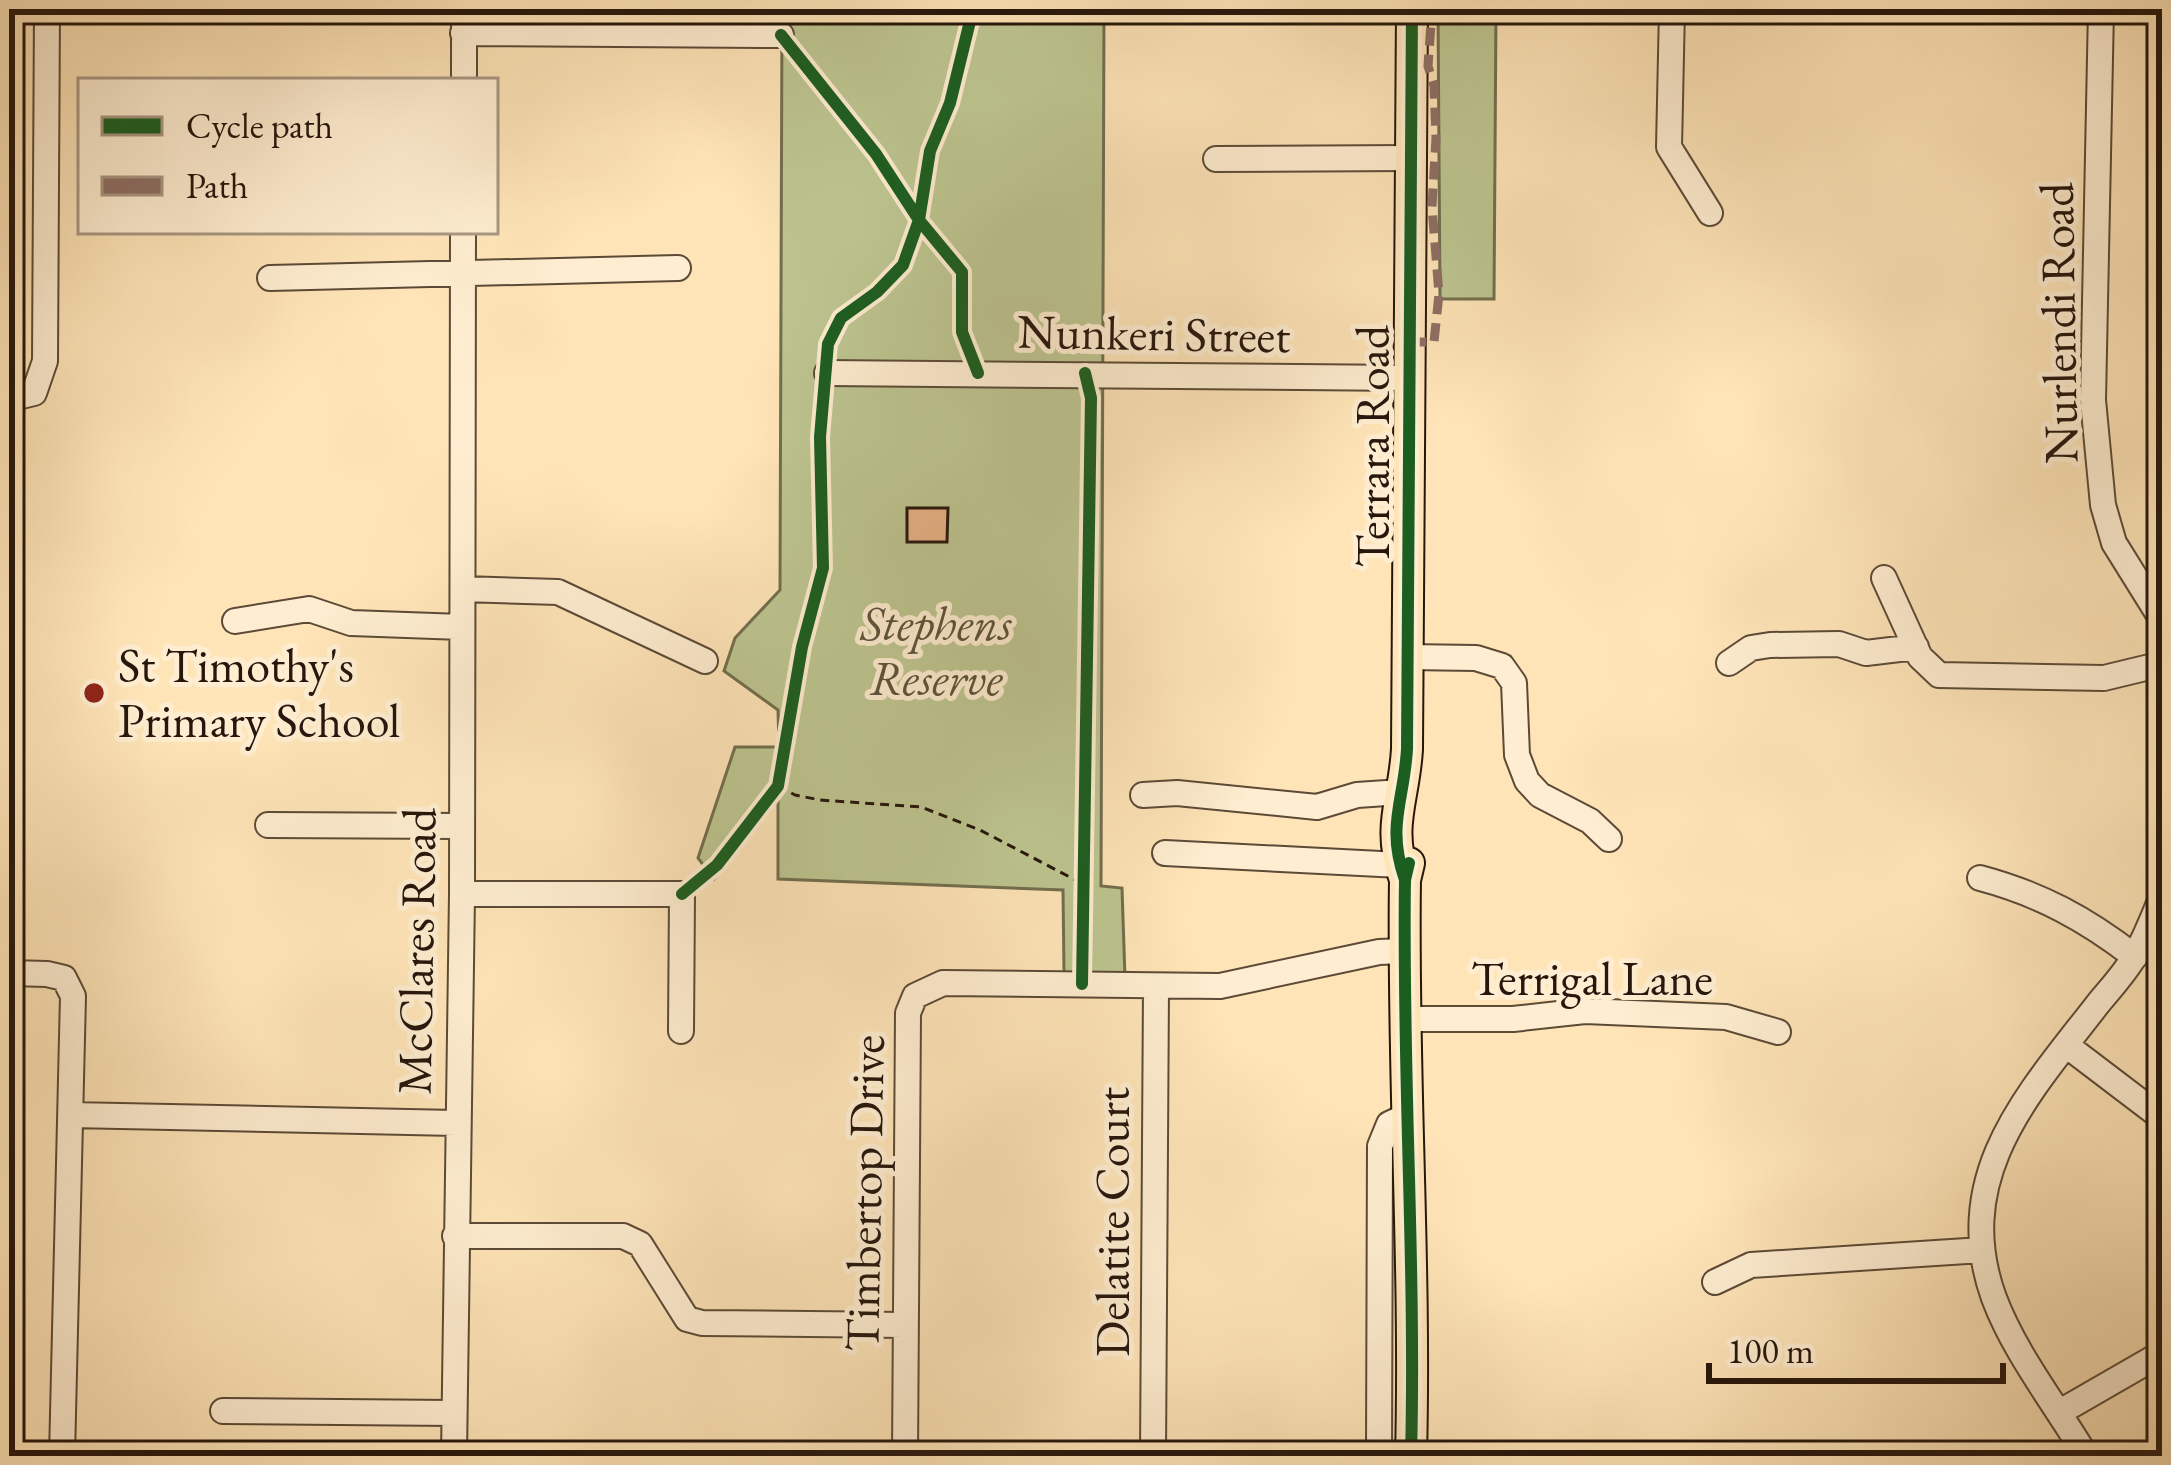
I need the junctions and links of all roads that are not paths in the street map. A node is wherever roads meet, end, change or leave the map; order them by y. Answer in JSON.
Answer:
{"nodes":[{"id":1,"x":47,"y":9,"type":"edge"},
{"id":2,"x":1412,"y":9,"type":"edge"},
{"id":3,"x":1672,"y":9,"type":"edge"},
{"id":4,"x":2101,"y":9,"type":"edge"},
{"id":5,"x":464,"y":21,"type":"edge"},
{"id":6,"x":781,"y":35,"type":"dead end"},
{"id":7,"x":464,"y":78,"type":"edge"},
{"id":8,"x":1409,"y":158,"type":"junction"},
{"id":9,"x":1216,"y":159,"type":"dead end"},
{"id":10,"x":1710,"y":213,"type":"dead end"},
{"id":11,"x":463,"y":234,"type":"edge"},
{"id":12,"x":678,"y":268,"type":"dead end"},
{"id":13,"x":463,"y":276,"type":"junction"},
{"id":14,"x":270,"y":278,"type":"dead end"},
{"id":15,"x":827,"y":373,"type":"dead end"},
{"id":16,"x":1408,"y":378,"type":"junction"},
{"id":17,"x":9,"y":399,"type":"edge"},
{"id":18,"x":1884,"y":578,"type":"dead end"},
{"id":19,"x":2151,"y":582,"type":"edge"},
{"id":20,"x":463,"y":589,"type":"junction"},
{"id":21,"x":2162,"y":620,"type":"edge"},
{"id":22,"x":235,"y":621,"type":"dead end"},
{"id":23,"x":463,"y":627,"type":"junction"},
{"id":24,"x":1916,"y":647,"type":"junction"},
{"id":25,"x":1408,"y":657,"type":"junction"},
{"id":26,"x":705,"y":661,"type":"dead end"},
{"id":27,"x":1730,"y":663,"type":"dead end"},
{"id":28,"x":2162,"y":664,"type":"edge"},
{"id":29,"x":1405,"y":789,"type":"junction"},
{"id":30,"x":1144,"y":795,"type":"dead end"},
{"id":31,"x":268,"y":825,"type":"dead end"},
{"id":32,"x":460,"y":826,"type":"junction"},
{"id":33,"x":1609,"y":839,"type":"dead end"},
{"id":34,"x":1165,"y":853,"type":"dead end"},
{"id":35,"x":1405,"y":870,"type":"junction"},
{"id":36,"x":1980,"y":878,"type":"dead end"},
{"id":37,"x":462,"y":893,"type":"junction"},
{"id":38,"x":2162,"y":896,"type":"edge"},
{"id":39,"x":1404,"y":951,"type":"junction"},
{"id":40,"x":2135,"y":956,"type":"junction"},
{"id":41,"x":9,"y":973,"type":"edge"},
{"id":42,"x":1156,"y":988,"type":"junction"},
{"id":43,"x":1404,"y":1019,"type":"junction"},
{"id":44,"x":681,"y":1031,"type":"dead end"},
{"id":45,"x":1778,"y":1033,"type":"dead end"},
{"id":46,"x":2066,"y":1045,"type":"junction"},
{"id":47,"x":71,"y":1115,"type":"junction"},
{"id":48,"x":1406,"y":1116,"type":"junction"},
{"id":49,"x":2162,"y":1118,"type":"edge"},
{"id":50,"x":456,"y":1123,"type":"junction"},
{"id":51,"x":455,"y":1236,"type":"junction"},
{"id":52,"x":1982,"y":1250,"type":"junction"},
{"id":53,"x":1714,"y":1282,"type":"dead end"},
{"id":54,"x":904,"y":1325,"type":"junction"},
{"id":55,"x":2162,"y":1357,"type":"edge"},
{"id":56,"x":223,"y":1411,"type":"dead end"},
{"id":57,"x":2060,"y":1412,"type":"junction"},
{"id":58,"x":453,"y":1413,"type":"junction"},
{"id":59,"x":62,"y":1456,"type":"edge"},
{"id":60,"x":454,"y":1456,"type":"edge"},
{"id":61,"x":904,"y":1456,"type":"edge"},
{"id":62,"x":1153,"y":1456,"type":"edge"},
{"id":63,"x":1379,"y":1456,"type":"edge"},
{"id":64,"x":1412,"y":1456,"type":"edge"},
{"id":65,"x":2086,"y":1456,"type":"edge"}],
"edges":[{"from":1,"to":17,"type":"street"},
{"from":2,"to":8,"type":"main road","name":"Terrara Road"},
{"from":3,"to":10,"type":"street"},
{"from":4,"to":19,"type":"street","name":"Nurlendi Road"},
{"from":5,"to":6,"type":"street"},
{"from":5,"to":7,"type":"street"},
{"from":8,"to":9,"type":"street"},
{"from":8,"to":16,"type":"main road","name":"Terrara Road"},
{"from":11,"to":13,"type":"street","name":"McClares Road"},
{"from":12,"to":13,"type":"street"},
{"from":13,"to":14,"type":"street"},
{"from":13,"to":20,"type":"street","name":"McClares Road"},
{"from":15,"to":16,"type":"street","name":"Nunkeri Street"},
{"from":16,"to":25,"type":"main road","name":"Terrara Road"},
{"from":18,"to":24,"type":"street"},
{"from":19,"to":21,"type":"street","name":"Nurlendi Road"},
{"from":20,"to":23,"type":"street","name":"McClares Road"},
{"from":20,"to":26,"type":"street"},
{"from":22,"to":23,"type":"street"},
{"from":23,"to":32,"type":"street","name":"McClares Road"},
{"from":24,"to":27,"type":"street"},
{"from":24,"to":28,"type":"street"},
{"from":25,"to":29,"type":"main road","name":"Terrara Road"},
{"from":25,"to":33,"type":"street"},
{"from":29,"to":30,"type":"street"},
{"from":29,"to":35,"type":"main road","name":"Terrara Road"},
{"from":31,"to":32,"type":"street"},
{"from":32,"to":37,"type":"street","name":"McClares Road"},
{"from":34,"to":35,"type":"street"},
{"from":35,"to":39,"type":"main road","name":"Terrara Road"},
{"from":36,"to":40,"type":"street"},
{"from":37,"to":44,"type":"street"},
{"from":37,"to":50,"type":"street","name":"McClares Road"},
{"from":38,"to":40,"type":"street"},
{"from":39,"to":42,"type":"street","name":"Timbertop Drive"},
{"from":39,"to":43,"type":"main road","name":"Terrara Road"},
{"from":40,"to":46,"type":"street"},
{"from":41,"to":47,"type":"street"},
{"from":42,"to":54,"type":"street","name":"Timbertop Drive"},
{"from":42,"to":62,"type":"street","name":"Delatite Court"},
{"from":43,"to":45,"type":"street","name":"Terrigal Lane"},
{"from":43,"to":48,"type":"main road","name":"Terrara Road"},
{"from":46,"to":49,"type":"street"},
{"from":46,"to":52,"type":"street"},
{"from":47,"to":50,"type":"street"},
{"from":47,"to":59,"type":"street"},
{"from":48,"to":63,"type":"street"},
{"from":48,"to":64,"type":"main road","name":"Terrara Road"},
{"from":50,"to":51,"type":"street","name":"McClares Road"},
{"from":51,"to":54,"type":"street"},
{"from":51,"to":58,"type":"street","name":"McClares Road"},
{"from":52,"to":53,"type":"street"},
{"from":52,"to":57,"type":"street"},
{"from":54,"to":61,"type":"street","name":"Timbertop Drive"},
{"from":55,"to":57,"type":"street"},
{"from":56,"to":58,"type":"street"},
{"from":57,"to":65,"type":"street"},
{"from":58,"to":60,"type":"street","name":"McClares Road"}]}
